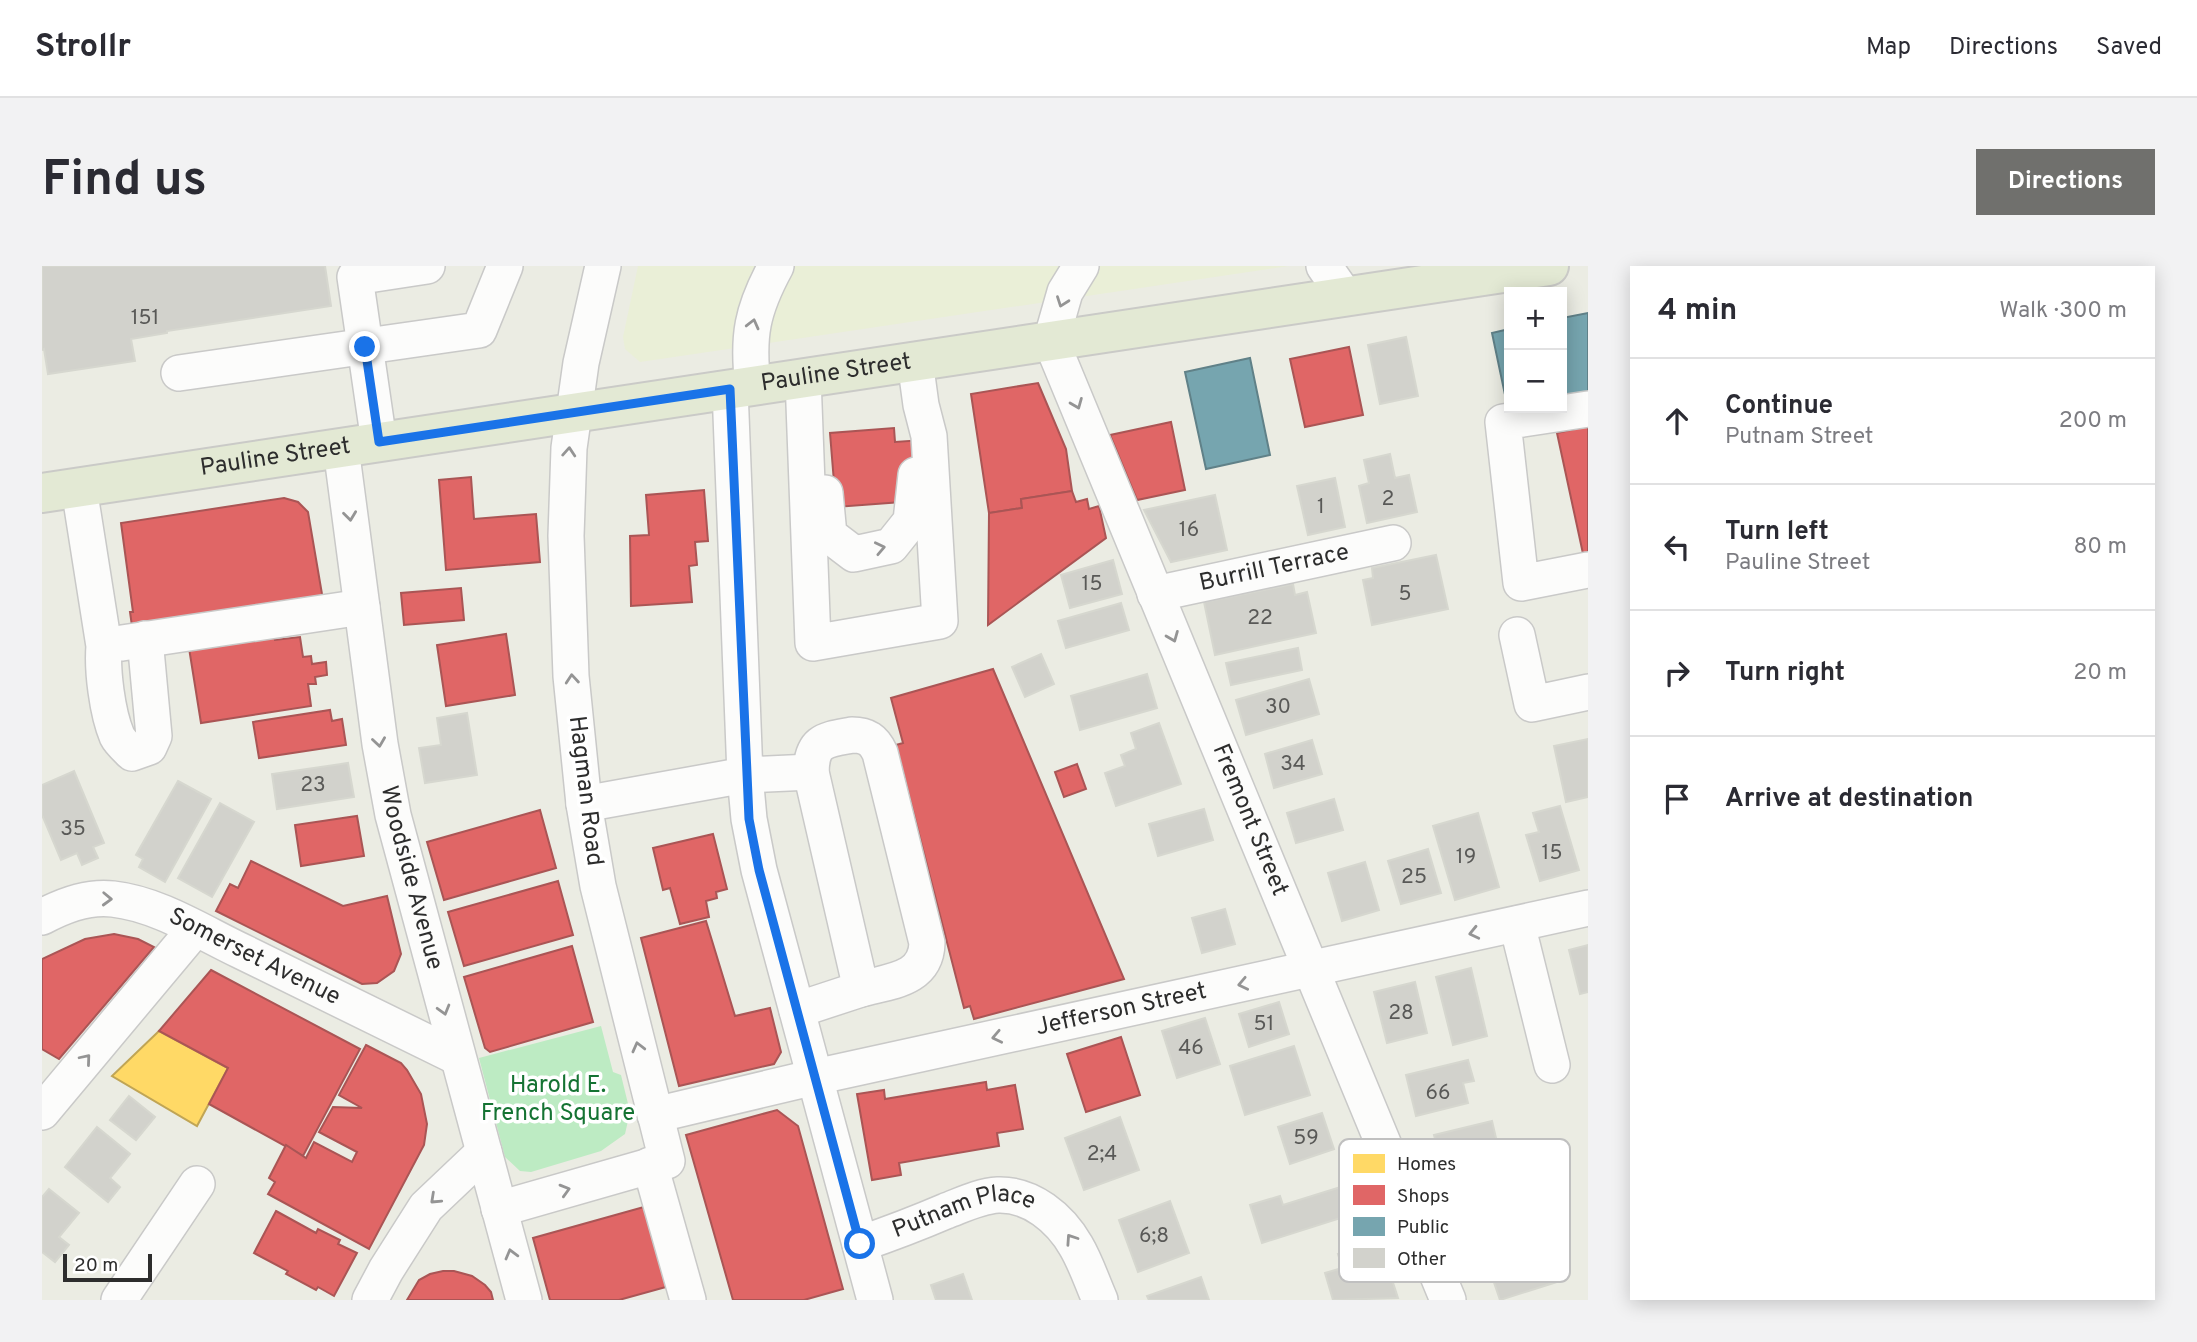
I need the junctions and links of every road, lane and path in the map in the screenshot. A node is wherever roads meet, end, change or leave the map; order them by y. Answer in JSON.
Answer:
{"nodes":[{"id":1,"x":427,"y":266,"type":"edge"},
{"id":2,"x":505,"y":266,"type":"edge"},
{"id":3,"x":603,"y":266,"type":"edge"},
{"id":4,"x":776,"y":266,"type":"edge"},
{"id":5,"x":1081,"y":266,"type":"edge"},
{"id":6,"x":1549,"y":266,"type":"edge"},
{"id":7,"x":1334,"y":281,"type":"edge"},
{"id":8,"x":1051,"y":341,"type":"junction"},
{"id":9,"x":365,"y":347,"type":"junction"},
{"id":10,"x":915,"y":361,"type":"junction"},
{"id":11,"x":178,"y":373,"type":"dead end"},
{"id":12,"x":803,"y":378,"type":"junction"},
{"id":13,"x":742,"y":387,"type":"junction"},
{"id":14,"x":921,"y":405,"type":"junction"},
{"id":15,"x":1588,"y":409,"type":"edge"},
{"id":16,"x":573,"y":413,"type":"junction"},
{"id":17,"x":806,"y":430,"type":"junction"},
{"id":18,"x":379,"y":442,"type":"junction"},
{"id":19,"x":341,"y":448,"type":"junction"},
{"id":20,"x":79,"y":488,"type":"junction"},
{"id":21,"x":42,"y":493,"type":"edge"},
{"id":22,"x":1393,"y":543,"type":"dead end"},
{"id":23,"x":1588,"y":570,"type":"edge"},
{"id":24,"x":1155,"y":594,"type":"junction"},
{"id":25,"x":362,"y":607,"type":"junction"},
{"id":26,"x":1517,"y":635,"type":"dead end"},
{"id":27,"x":145,"y":639,"type":"junction"},
{"id":28,"x":104,"y":646,"type":"junction"},
{"id":29,"x":1588,"y":692,"type":"edge"},
{"id":30,"x":811,"y":772,"type":"junction"},
{"id":31,"x":745,"y":775,"type":"junction"},
{"id":32,"x":584,"y":804,"type":"junction"},
{"id":33,"x":1588,"y":908,"type":"edge"},
{"id":34,"x":42,"y":916,"type":"edge"},
{"id":35,"x":1517,"y":924,"type":"junction"},
{"id":36,"x":195,"y":929,"type":"junction"},
{"id":37,"x":1310,"y":970,"type":"junction"},
{"id":38,"x":861,"y":989,"type":"junction"},
{"id":39,"x":797,"y":1010,"type":"junction"},
{"id":40,"x":457,"y":1057,"type":"junction"},
{"id":41,"x":1552,"y":1065,"type":"dead end"},
{"id":42,"x":815,"y":1077,"type":"junction"},
{"id":43,"x":42,"y":1112,"type":"edge"},
{"id":44,"x":655,"y":1115,"type":"junction"},
{"id":45,"x":1381,"y":1139,"type":"edge"},
{"id":46,"x":485,"y":1152,"type":"junction"},
{"id":47,"x":658,"y":1163,"type":"junction"},
{"id":48,"x":197,"y":1184,"type":"dead end"},
{"id":49,"x":499,"y":1209,"type":"junction"},
{"id":50,"x":860,"y":1244,"type":"junction"},
{"id":51,"x":1440,"y":1282,"type":"edge"},
{"id":52,"x":119,"y":1300,"type":"edge"},
{"id":53,"x":370,"y":1300,"type":"edge"},
{"id":54,"x":524,"y":1300,"type":"edge"},
{"id":55,"x":688,"y":1300,"type":"edge"},
{"id":56,"x":875,"y":1300,"type":"edge"},
{"id":57,"x":1100,"y":1300,"type":"edge"},
{"id":58,"x":1448,"y":1300,"type":"edge"}],
"edges":[{"from":1,"to":9,"type":"street"},
{"from":2,"to":9,"type":"street"},
{"from":3,"to":16,"type":"street","name":"Hagman Road"},
{"from":13,"to":4,"type":"street","one_way":true},
{"from":5,"to":8,"type":"street","one_way":true},
{"from":6,"to":7,"type":"main road","name":"Pauline Street"},
{"from":7,"to":8,"type":"main road","name":"Pauline Street"},
{"from":8,"to":10,"type":"main road","name":"Pauline Street"},
{"from":8,"to":24,"type":"street","name":"Fremont Street","one_way":true},
{"from":9,"to":11,"type":"street"},
{"from":9,"to":18,"type":"street"},
{"from":10,"to":12,"type":"main road","name":"Pauline Street"},
{"from":10,"to":14,"type":"street"},
{"from":12,"to":13,"type":"main road","name":"Pauline Street"},
{"from":12,"to":17,"type":"street"},
{"from":13,"to":16,"type":"main road","name":"Pauline Street"},
{"from":13,"to":31,"type":"street"},
{"from":17,"to":14,"type":"street","one_way":true},
{"from":14,"to":17,"type":"street"},
{"from":15,"to":23,"type":"street"},
{"from":16,"to":18,"type":"main road","name":"Pauline Street"},
{"from":32,"to":16,"type":"street","name":"Hagman Road","one_way":true},
{"from":18,"to":19,"type":"main road","name":"Pauline Street"},
{"from":19,"to":20,"type":"main road","name":"Pauline Street"},
{"from":19,"to":25,"type":"street","name":"Woodside Avenue","one_way":true},
{"from":20,"to":21,"type":"main road","name":"Pauline Street"},
{"from":20,"to":28,"type":"street"},
{"from":22,"to":24,"type":"street","name":"Burrill Terrace"},
{"from":24,"to":37,"type":"street","name":"Fremont Street","one_way":true},
{"from":25,"to":27,"type":"street"},
{"from":25,"to":40,"type":"street","name":"Woodside Avenue","one_way":true},
{"from":26,"to":29,"type":"street"},
{"from":27,"to":28,"type":"street"},
{"from":27,"to":28,"type":"street"},
{"from":30,"to":31,"type":"street"},
{"from":30,"to":38,"type":"street"},
{"from":30,"to":38,"type":"street"},
{"from":31,"to":32,"type":"street"},
{"from":31,"to":39,"type":"street"},
{"from":44,"to":32,"type":"street","name":"Hagman Road","one_way":true},
{"from":33,"to":35,"type":"street","name":"Jefferson Street"},
{"from":34,"to":36,"type":"street","name":"Somerset Avenue","one_way":true},
{"from":35,"to":37,"type":"street","name":"Jefferson Street","one_way":true},
{"from":35,"to":41,"type":"street"},
{"from":36,"to":40,"type":"street","name":"Somerset Avenue"},
{"from":43,"to":36,"type":"street","one_way":true},
{"from":37,"to":42,"type":"street","name":"Jefferson Street","one_way":true},
{"from":37,"to":45,"type":"street","name":"Fremont Street"},
{"from":38,"to":39,"type":"street"},
{"from":39,"to":42,"type":"street"},
{"from":40,"to":46,"type":"street","name":"Woodside Avenue"},
{"from":42,"to":44,"type":"street","name":"Jefferson Street"},
{"from":42,"to":50,"type":"street"},
{"from":44,"to":47,"type":"street","name":"Hagman Road"},
{"from":46,"to":49,"type":"street","name":"Woodside Avenue"},
{"from":46,"to":53,"type":"street","one_way":true},
{"from":49,"to":47,"type":"street","one_way":true},
{"from":47,"to":55,"type":"street","name":"Hagman Road"},
{"from":48,"to":52,"type":"street"},
{"from":54,"to":49,"type":"street","name":"Woodside Avenue","one_way":true},
{"from":50,"to":56,"type":"street"},
{"from":57,"to":50,"type":"street","name":"Putnam Place","one_way":true},
{"from":51,"to":58,"type":"street","name":"Fremont Street"}]}
